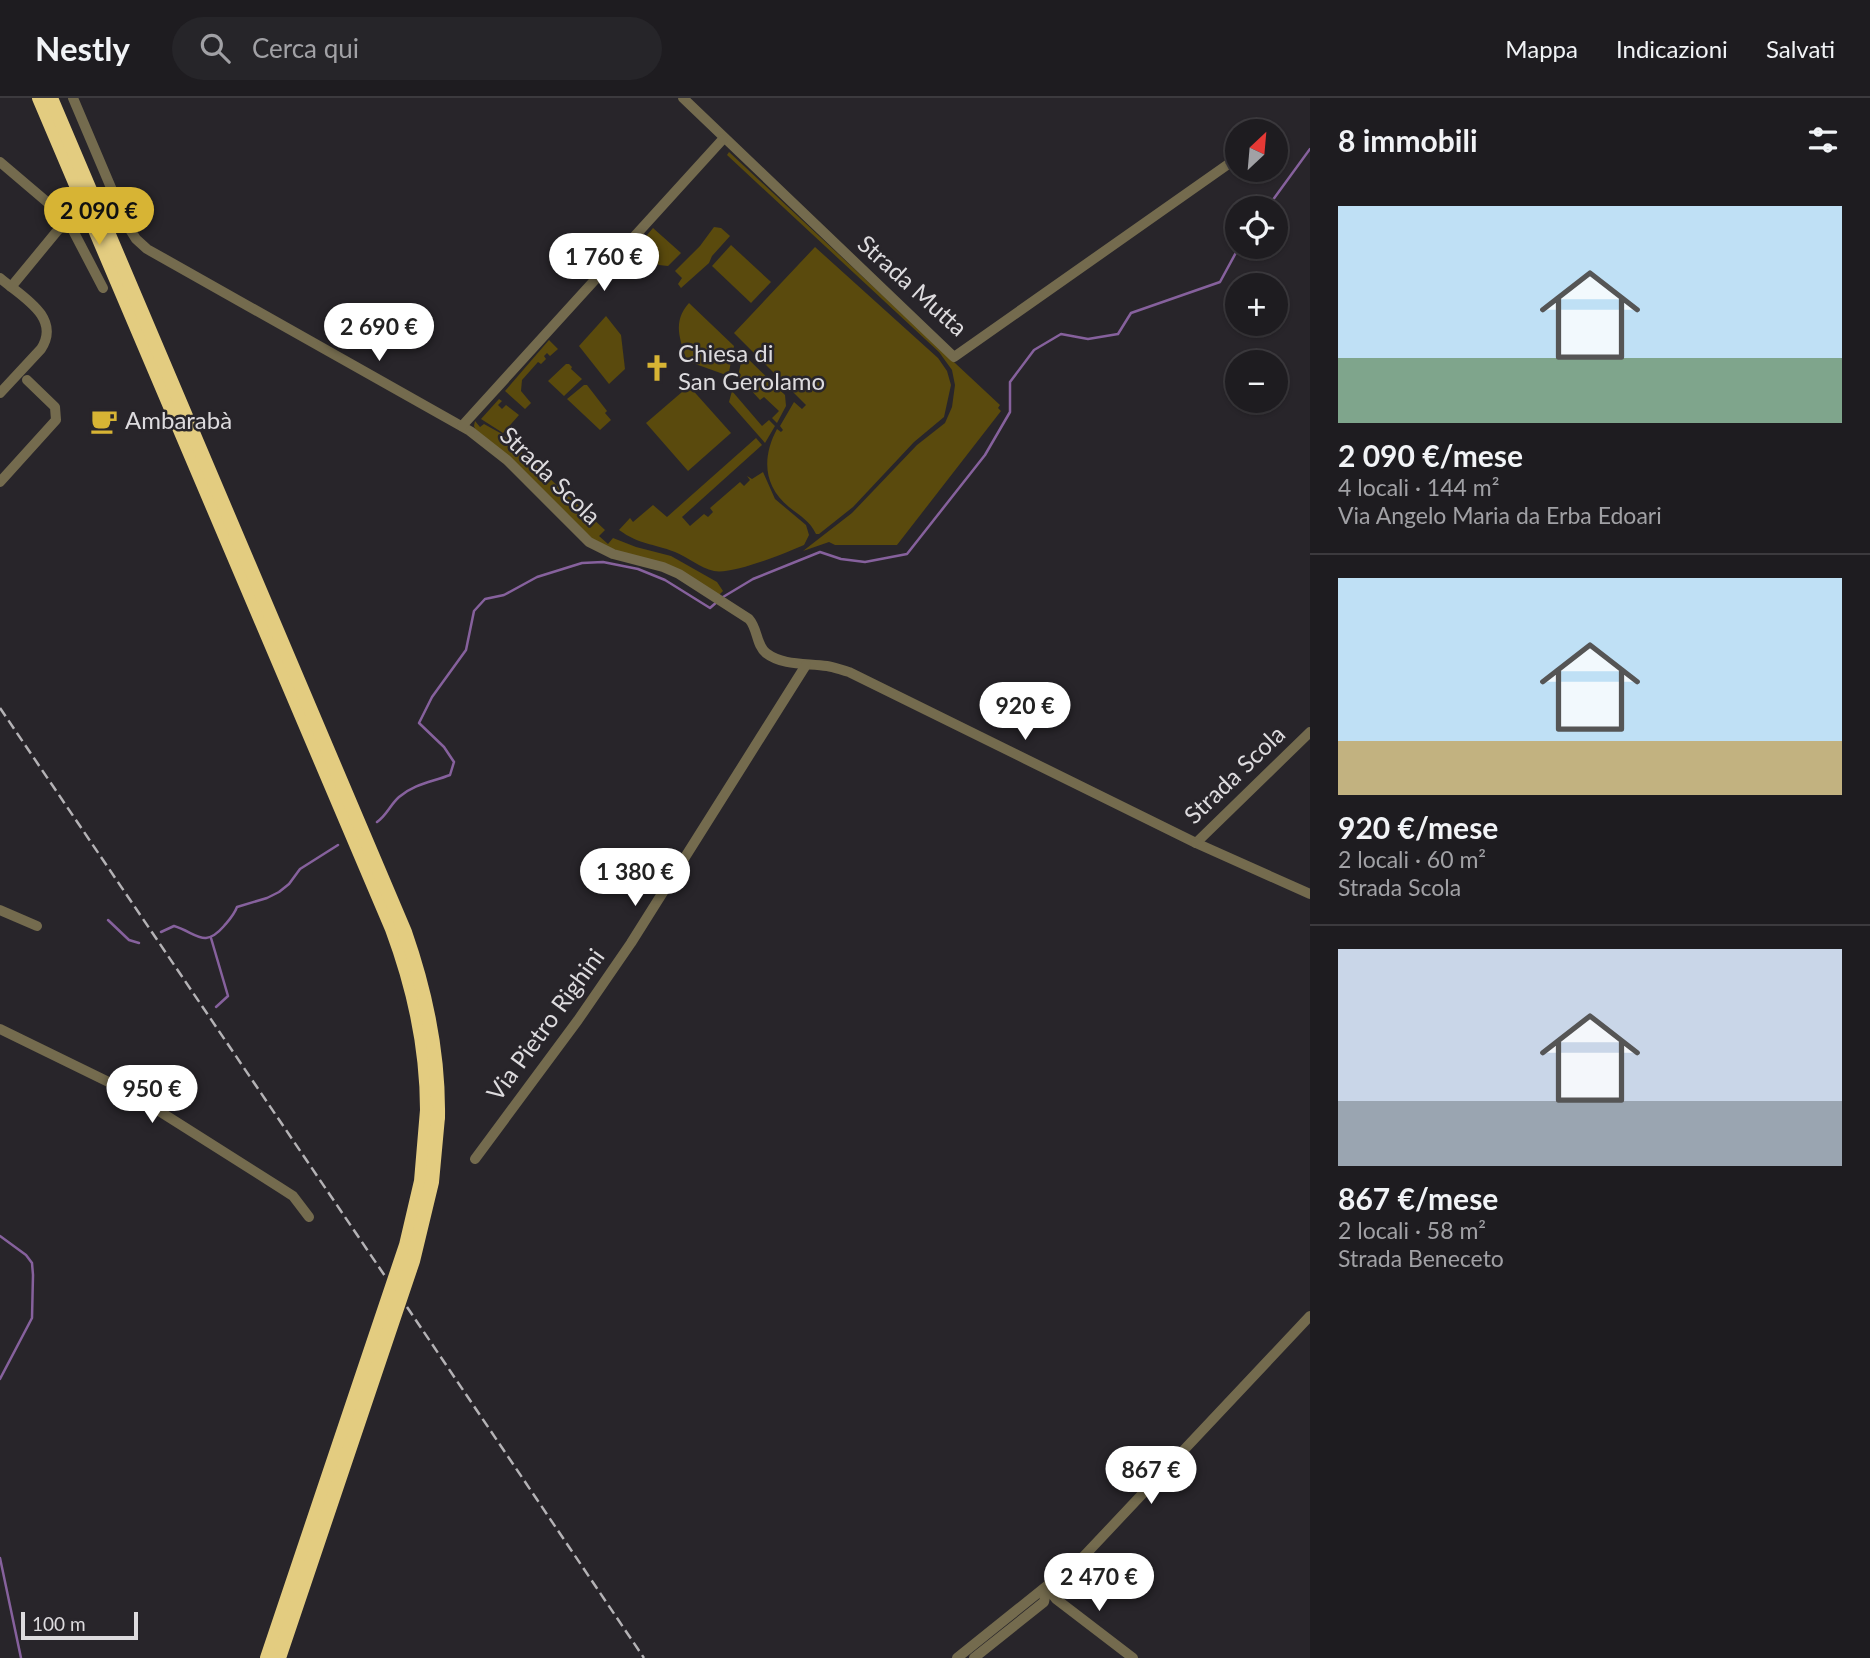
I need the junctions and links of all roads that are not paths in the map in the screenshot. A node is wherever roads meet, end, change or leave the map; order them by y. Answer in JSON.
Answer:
{"nodes":[{"id":1,"x":39,"y":98,"type":"edge"},
{"id":2,"x":51,"y":98,"type":"edge"},
{"id":3,"x":72,"y":98,"type":"edge"},
{"id":4,"x":682,"y":98,"type":"edge"},
{"id":5,"x":723,"y":139,"type":"junction"},
{"id":6,"x":0,"y":162,"type":"edge"},
{"id":7,"x":1225,"y":167,"type":"edge"},
{"id":8,"x":67,"y":219,"type":"junction"},
{"id":9,"x":0,"y":278,"type":"edge"},
{"id":10,"x":11,"y":287,"type":"junction"},
{"id":11,"x":103,"y":288,"type":"dead end"},
{"id":12,"x":27,"y":364,"type":"junction"},
{"id":13,"x":12,"y":380,"type":"junction"},
{"id":14,"x":27,"y":380,"type":"junction"},
{"id":15,"x":0,"y":393,"type":"edge"},
{"id":16,"x":462,"y":426,"type":"junction"},
{"id":17,"x":0,"y":482,"type":"edge"},
{"id":18,"x":806,"y":665,"type":"junction"},
{"id":19,"x":1310,"y":732,"type":"edge"},
{"id":20,"x":1196,"y":843,"type":"junction"},
{"id":21,"x":1310,"y":894,"type":"edge"},
{"id":22,"x":0,"y":910,"type":"edge"},
{"id":23,"x":37,"y":926,"type":"dead end"},
{"id":24,"x":0,"y":1029,"type":"edge"},
{"id":25,"x":433,"y":1113,"type":"junction"},
{"id":26,"x":475,"y":1159,"type":"dead end"},
{"id":27,"x":309,"y":1217,"type":"dead end"},
{"id":28,"x":1310,"y":1316,"type":"edge"},
{"id":29,"x":1047,"y":1587,"type":"junction"},
{"id":30,"x":267,"y":1658,"type":"edge"},
{"id":31,"x":279,"y":1658,"type":"edge"},
{"id":32,"x":957,"y":1658,"type":"edge"},
{"id":33,"x":974,"y":1658,"type":"edge"},
{"id":34,"x":1133,"y":1658,"type":"edge"}],
"edges":[{"from":1,"to":25,"type":"highway"},
{"from":2,"to":25,"type":"highway"},
{"from":3,"to":16,"type":"street","name":"Strada Scola"},
{"from":4,"to":5,"type":"street","name":"Strada Mutta"},
{"from":5,"to":7,"type":"street","name":"Strada Mutta"},
{"from":5,"to":16,"type":"street"},
{"from":6,"to":8,"type":"street"},
{"from":8,"to":10,"type":"street"},
{"from":8,"to":11,"type":"street"},
{"from":9,"to":10,"type":"street"},
{"from":10,"to":12,"type":"street"},
{"from":12,"to":13,"type":"street"},
{"from":12,"to":14,"type":"street"},
{"from":13,"to":14,"type":"street"},
{"from":13,"to":15,"type":"street"},
{"from":14,"to":17,"type":"street"},
{"from":16,"to":18,"type":"street","name":"Strada Scola"},
{"from":18,"to":20,"type":"street","name":"Strada Scola"},
{"from":18,"to":26,"type":"street","name":"Via Pietro Righini"},
{"from":19,"to":20,"type":"street","name":"Strada Scola"},
{"from":20,"to":21,"type":"street"},
{"from":22,"to":23,"type":"street"},
{"from":24,"to":27,"type":"street"},
{"from":25,"to":30,"type":"highway","bridge":true},
{"from":25,"to":31,"type":"highway","bridge":true},
{"from":28,"to":29,"type":"street"},
{"from":29,"to":32,"type":"street"},
{"from":29,"to":33,"type":"street"},
{"from":29,"to":34,"type":"street"}]}
